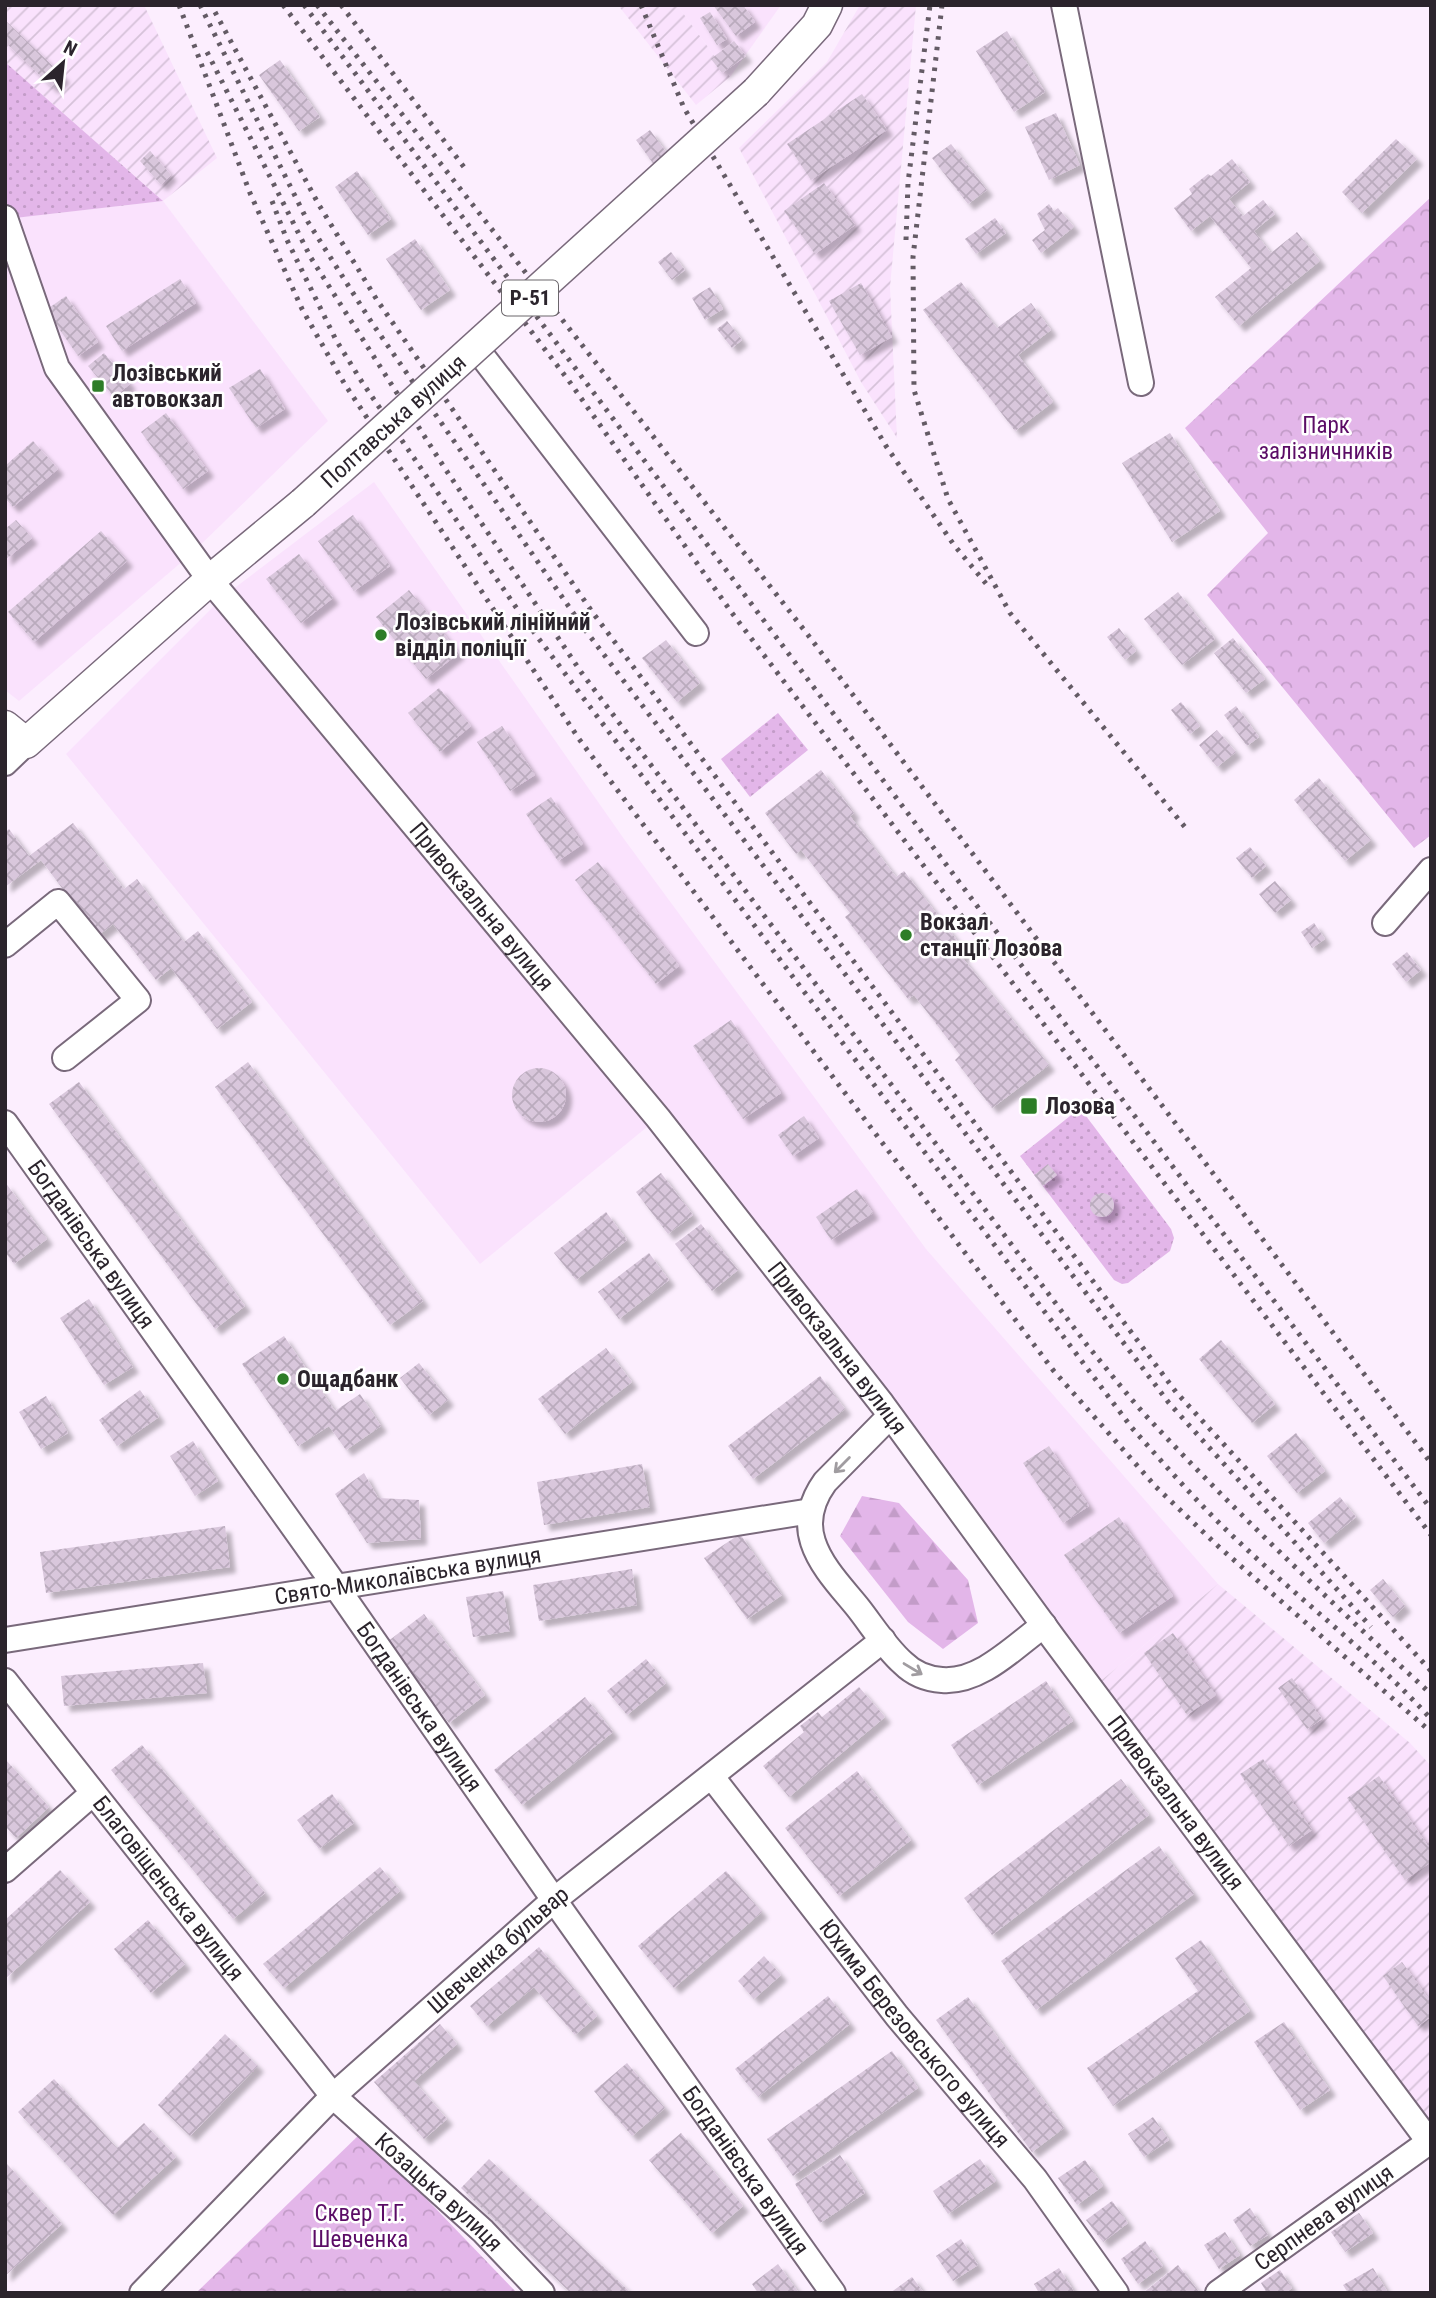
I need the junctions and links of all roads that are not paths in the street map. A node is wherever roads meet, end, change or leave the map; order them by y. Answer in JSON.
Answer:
{"nodes":[{"id":1,"x":827,"y":5,"type":"edge"},
{"id":2,"x":1064,"y":5,"type":"edge"},
{"id":3,"x":5,"y":218,"type":"edge"},
{"id":4,"x":476,"y":348,"type":"junction"},
{"id":5,"x":1141,"y":383,"type":"dead end"},
{"id":6,"x":211,"y":580,"type":"junction"},
{"id":7,"x":696,"y":633,"type":"dead end"},
{"id":8,"x":12,"y":744,"type":"edge"},
{"id":9,"x":1431,"y":870,"type":"edge"},
{"id":10,"x":1385,"y":923,"type":"dead end"},
{"id":11,"x":5,"y":945,"type":"edge"},
{"id":12,"x":65,"y":1058,"type":"dead end"},
{"id":13,"x":5,"y":1123,"type":"edge"},
{"id":14,"x":890,"y":1416,"type":"junction"},
{"id":15,"x":811,"y":1511,"type":"junction"},
{"id":16,"x":337,"y":1588,"type":"junction"},
{"id":17,"x":1044,"y":1625,"type":"junction"},
{"id":18,"x":5,"y":1640,"type":"edge"},
{"id":19,"x":883,"y":1640,"type":"junction"},
{"id":20,"x":5,"y":1681,"type":"edge"},
{"id":21,"x":712,"y":1777,"type":"junction"},
{"id":22,"x":93,"y":1793,"type":"junction"},
{"id":23,"x":5,"y":1870,"type":"edge"},
{"id":24,"x":554,"y":1900,"type":"junction"},
{"id":25,"x":333,"y":2096,"type":"junction"},
{"id":26,"x":1430,"y":2143,"type":"edge"},
{"id":27,"x":142,"y":2293,"type":"edge"},
{"id":28,"x":542,"y":2293,"type":"edge"},
{"id":29,"x":833,"y":2293,"type":"edge"},
{"id":30,"x":1116,"y":2293,"type":"edge"},
{"id":31,"x":1218,"y":2293,"type":"edge"}],
"edges":[{"from":1,"to":4,"type":"main road","name":"Полтавська вулиця","number":"Р-51","bridge":true},
{"from":2,"to":5,"type":"street"},
{"from":3,"to":6,"type":"street","name":"Привокзальна вулиця"},
{"from":4,"to":6,"type":"main road","name":"Полтавська вулиця","number":"Р-51","bridge":true},
{"from":4,"to":7,"type":"street"},
{"from":6,"to":8,"type":"main road","name":"Полтавська вулиця","number":"Р-51"},
{"from":6,"to":14,"type":"street","name":"Привокзальна вулиця"},
{"from":9,"to":10,"type":"street"},
{"from":11,"to":12,"type":"street"},
{"from":13,"to":16,"type":"street","name":"Богданівська вулиця"},
{"from":14,"to":15,"type":"street","one_way":true},
{"from":14,"to":17,"type":"street","name":"Привокзальна вулиця"},
{"from":15,"to":16,"type":"street","name":"Свято-Миколаївська вулиця"},
{"from":15,"to":19,"type":"street"},
{"from":16,"to":18,"type":"street","name":"Свято-Миколаївська вулиця"},
{"from":16,"to":24,"type":"street","name":"Богданівська вулиця"},
{"from":19,"to":17,"type":"street","one_way":true},
{"from":17,"to":26,"type":"street","name":"Привокзальна вулиця"},
{"from":19,"to":21,"type":"street","name":"Шевченка бульвар"},
{"from":20,"to":22,"type":"street","name":"Благовіщенська вулиця"},
{"from":21,"to":24,"type":"street","name":"Шевченка бульвар"},
{"from":21,"to":30,"type":"street","name":"Юхима Березовського вулиця"},
{"from":22,"to":23,"type":"street"},
{"from":22,"to":25,"type":"street","name":"Благовіщенська вулиця"},
{"from":24,"to":25,"type":"street","name":"Шевченка бульвар"},
{"from":24,"to":29,"type":"street","name":"Богданівська вулиця"},
{"from":25,"to":27,"type":"street","name":"Шевченка бульвар"},
{"from":25,"to":28,"type":"street","name":"Козацька вулиця"},
{"from":26,"to":31,"type":"street","name":"Серпнева вулиця"}]}
